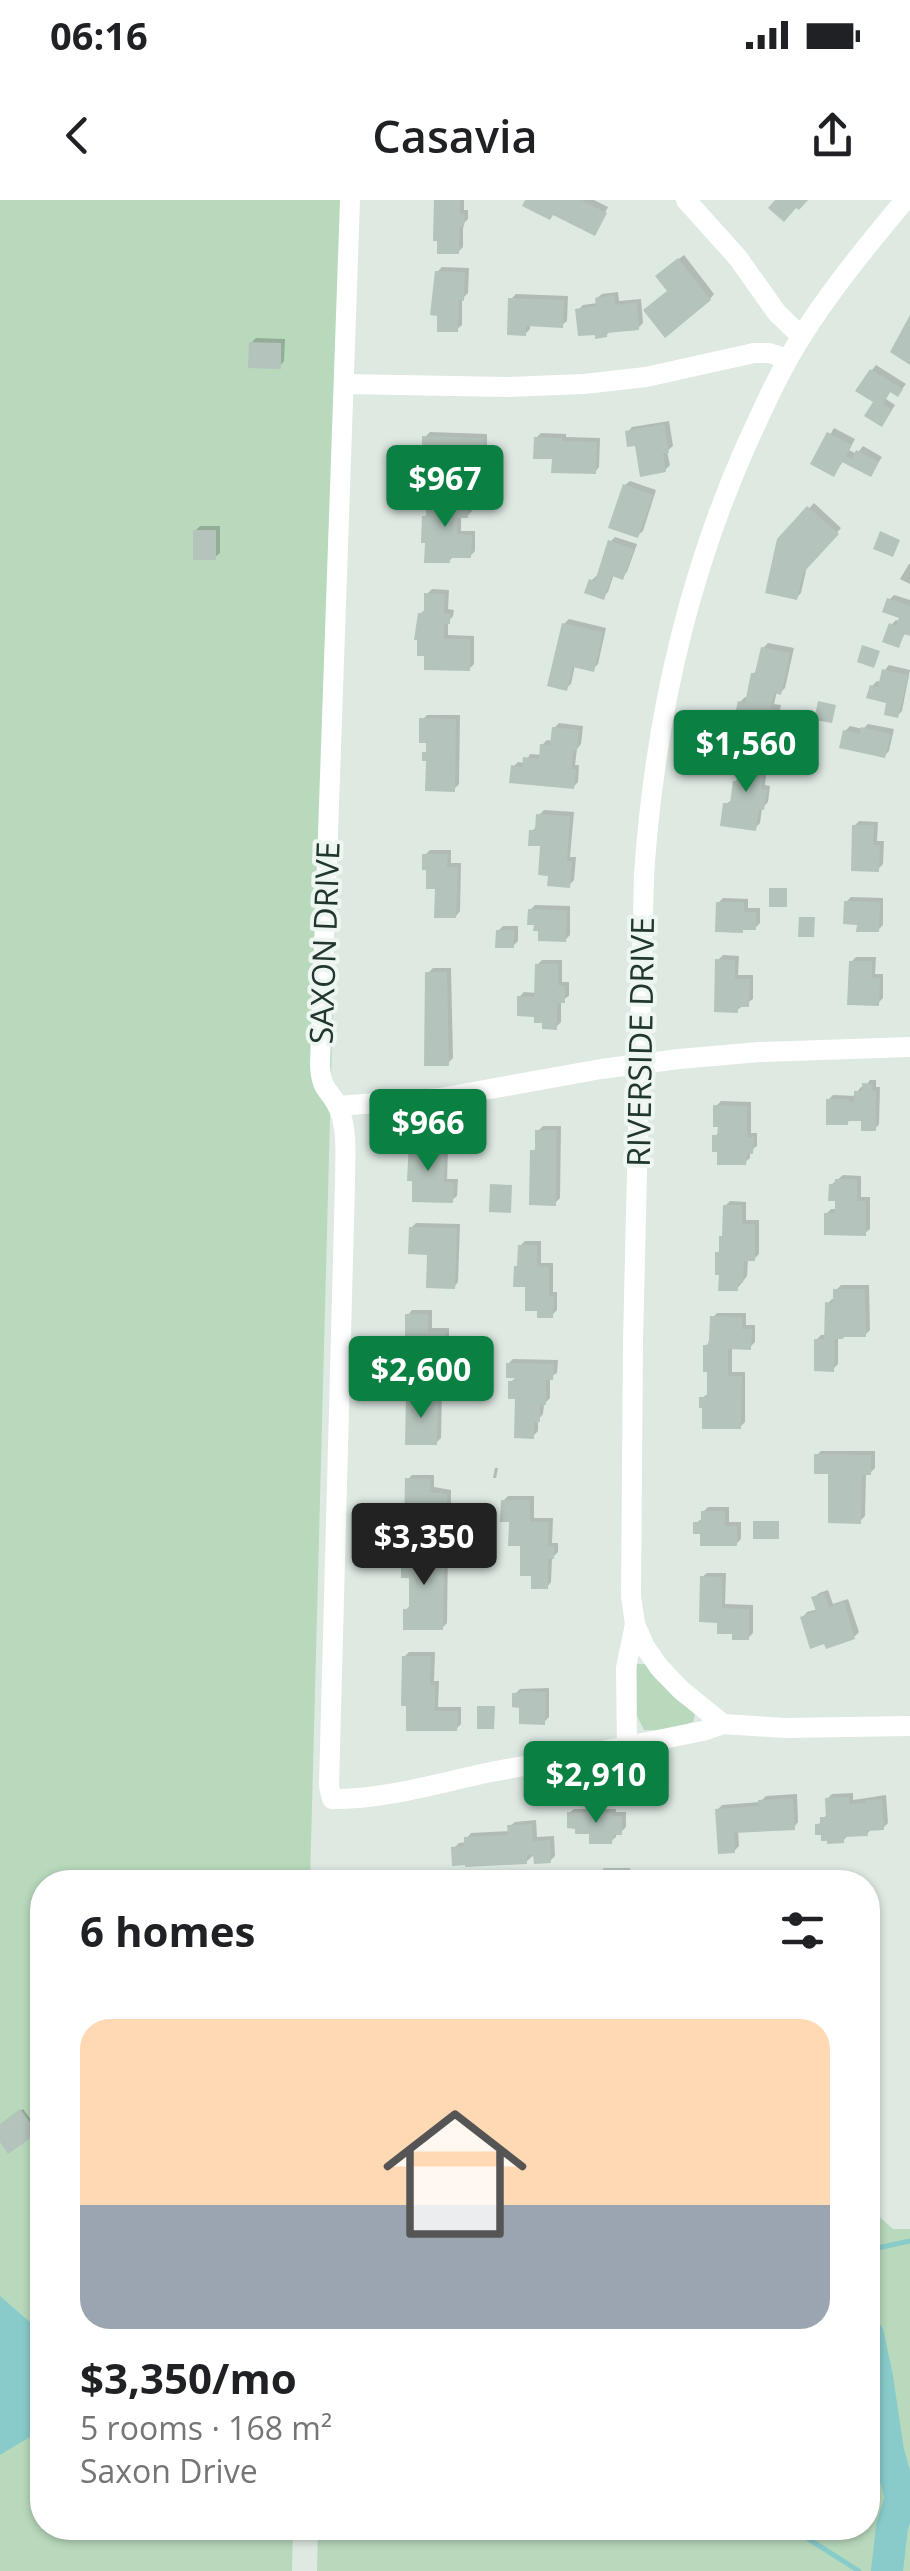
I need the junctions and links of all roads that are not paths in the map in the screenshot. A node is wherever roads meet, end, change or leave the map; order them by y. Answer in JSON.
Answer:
{"nodes":[{"id":1,"x":350,"y":200,"type":"edge"},
{"id":2,"x":686,"y":200,"type":"edge"},
{"id":3,"x":906,"y":200,"type":"edge"},
{"id":4,"x":802,"y":336,"type":"junction"},
{"id":5,"x":788,"y":358,"type":"junction"},
{"id":6,"x":345,"y":384,"type":"junction"},
{"id":7,"x":910,"y":1047,"type":"edge"},
{"id":8,"x":641,"y":1064,"type":"junction"},
{"id":9,"x":338,"y":1106,"type":"junction"},
{"id":10,"x":635,"y":1624,"type":"junction"},
{"id":11,"x":724,"y":1724,"type":"junction"},
{"id":12,"x":910,"y":1726,"type":"edge"},
{"id":13,"x":627,"y":1746,"type":"junction"}],
"edges":[{"from":1,"to":6,"type":"street","name":"SAXON DRIVE"},
{"from":2,"to":4,"type":"street"},
{"from":3,"to":4,"type":"street","name":"RIVERSIDE DRIVE"},
{"from":4,"to":5,"type":"street","name":"RIVERSIDE DRIVE"},
{"from":5,"to":6,"type":"street"},
{"from":5,"to":8,"type":"street","name":"RIVERSIDE DRIVE"},
{"from":6,"to":9,"type":"street","name":"SAXON DRIVE"},
{"from":7,"to":8,"type":"street"},
{"from":8,"to":9,"type":"street"},
{"from":8,"to":10,"type":"street","name":"RIVERSIDE DRIVE"},
{"from":9,"to":13,"type":"street","name":"SAXON DRIVE"},
{"from":10,"to":11,"type":"street","name":"RIVERSIDE DRIVE"},
{"from":10,"to":13,"type":"street"},
{"from":11,"to":12,"type":"street"},
{"from":11,"to":13,"type":"street"}]}
